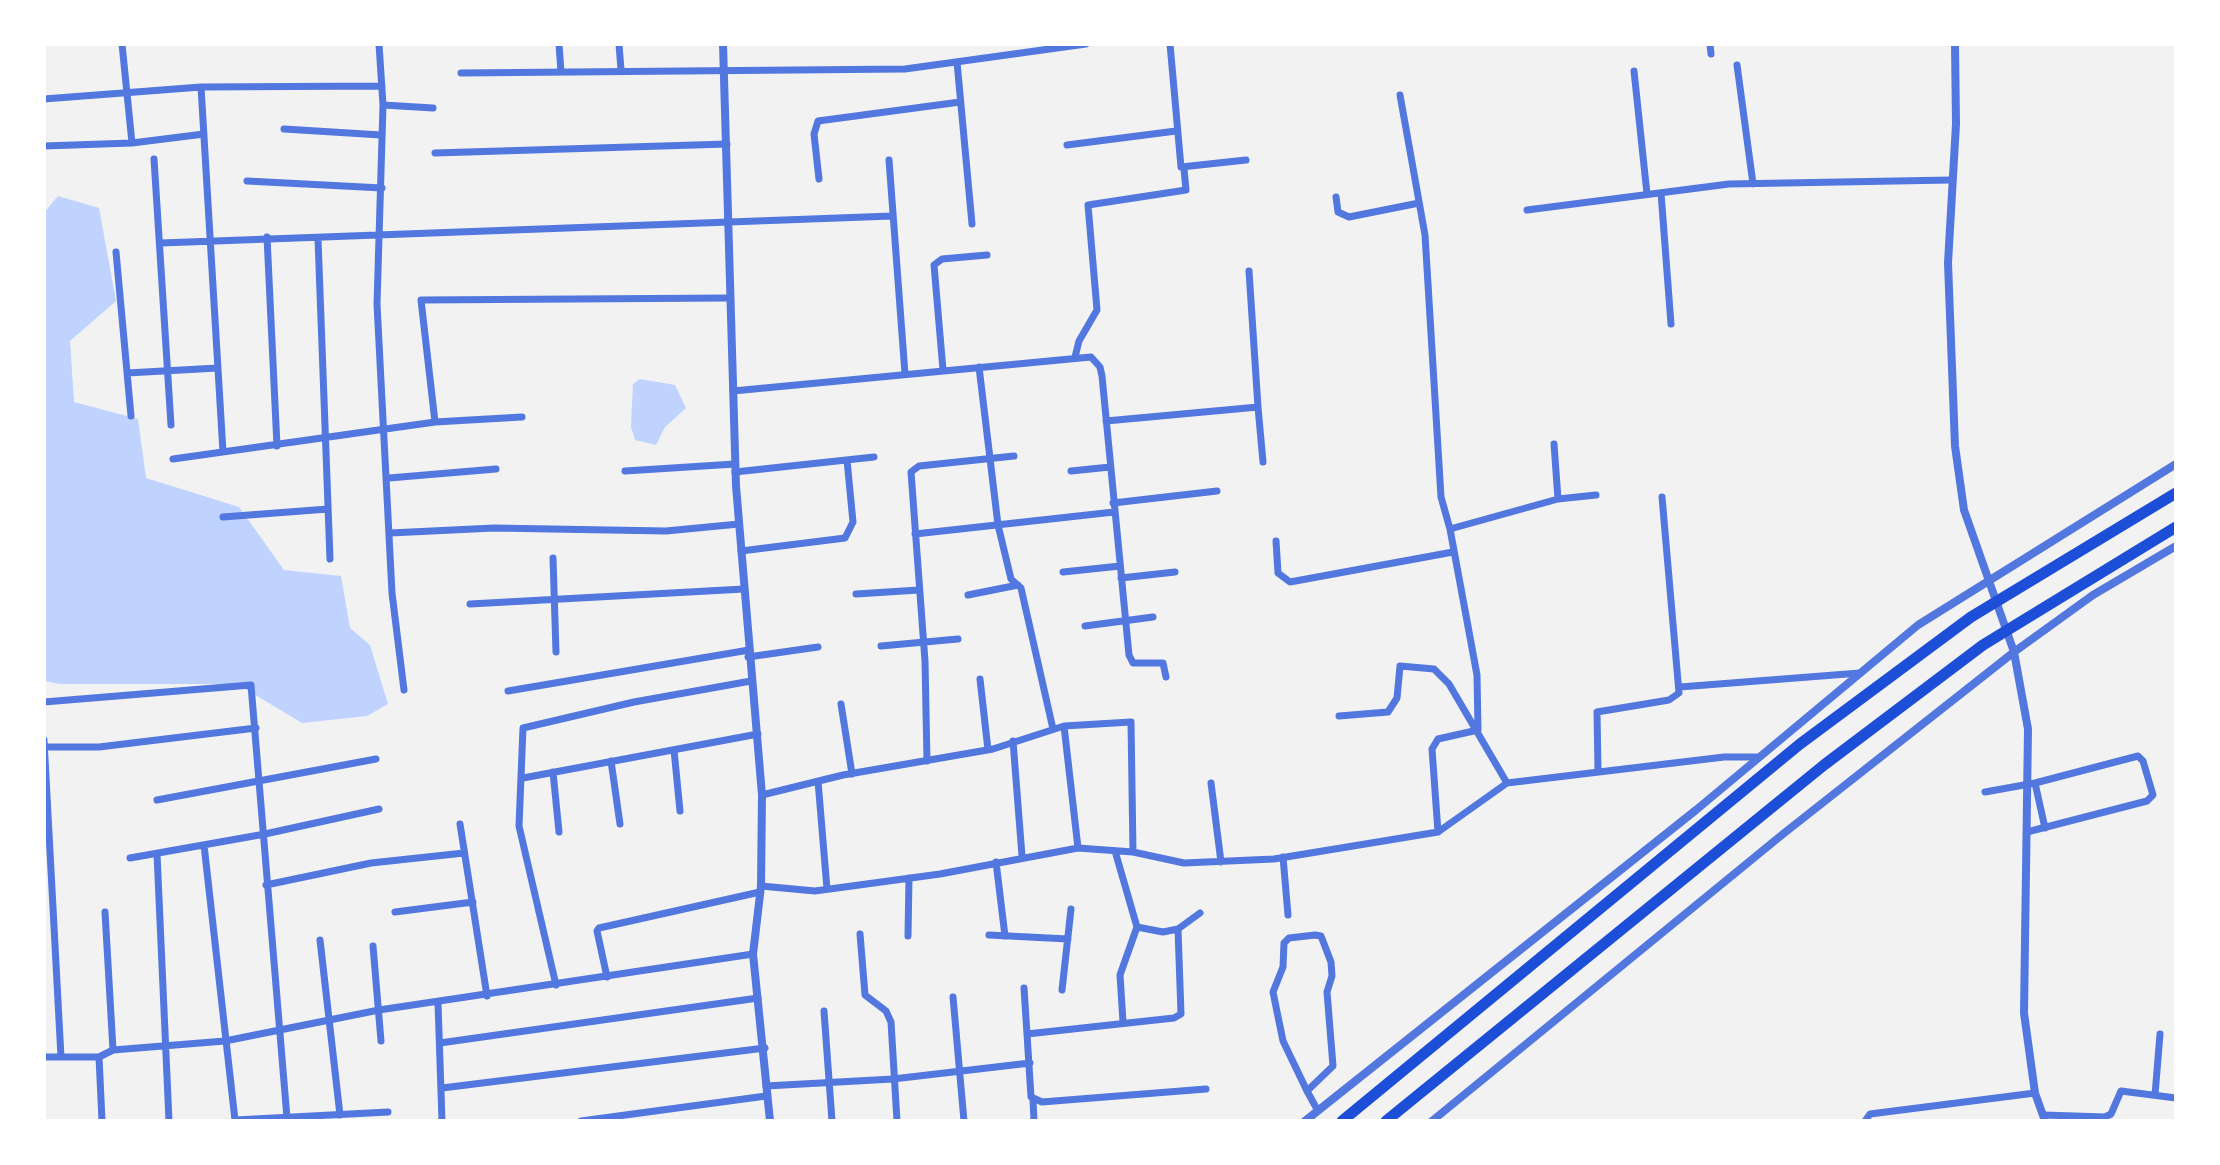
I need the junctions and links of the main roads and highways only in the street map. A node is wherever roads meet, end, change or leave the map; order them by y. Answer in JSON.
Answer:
{"nodes":[{"id":1,"x":2176,"y":493,"type":"edge"},
{"id":2,"x":2176,"y":527,"type":"edge"},
{"id":3,"x":1342,"y":1121,"type":"edge"},
{"id":4,"x":1386,"y":1121,"type":"edge"}],
"edges":[{"from":1,"to":3,"type":"highway"},
{"from":2,"to":4,"type":"highway"}]}
